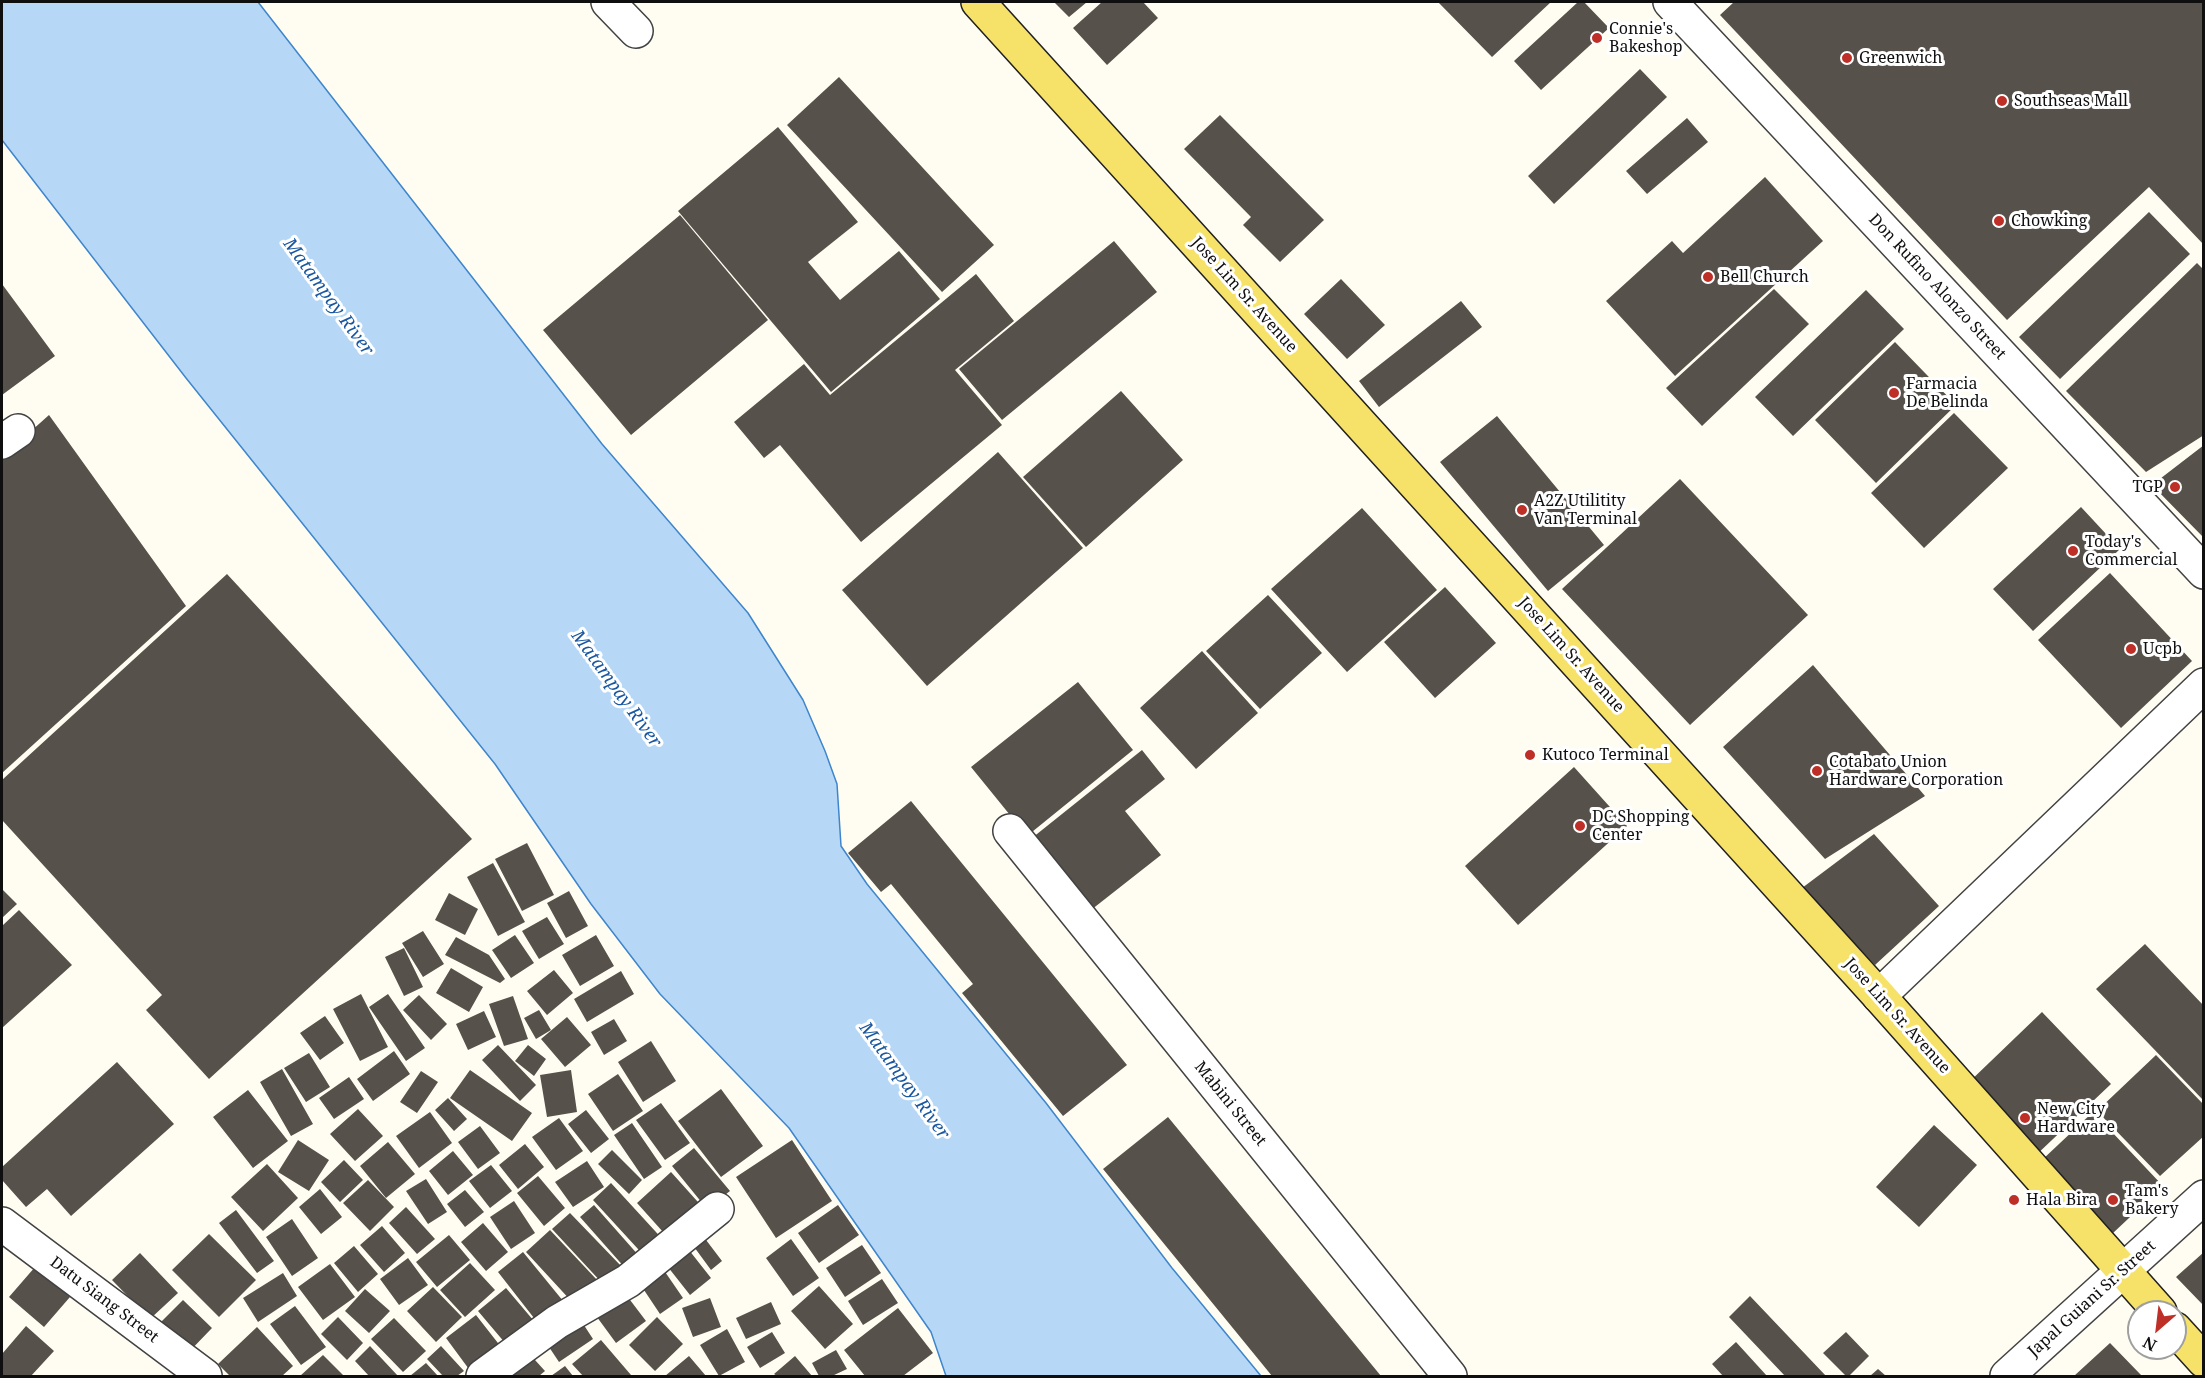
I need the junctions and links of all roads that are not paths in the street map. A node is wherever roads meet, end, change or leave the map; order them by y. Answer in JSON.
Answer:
{"nodes":[{"id":1,"x":608,"y":2,"type":"edge"},
{"id":2,"x":978,"y":2,"type":"edge"},
{"id":3,"x":1670,"y":2,"type":"edge"},
{"id":4,"x":636,"y":31,"type":"dead end"},
{"id":5,"x":2204,"y":572,"type":"edge"},
{"id":6,"x":2204,"y":686,"type":"edge"},
{"id":7,"x":1010,"y":831,"type":"dead end"},
{"id":8,"x":1879,"y":996,"type":"junction"},
{"id":9,"x":2204,"y":1197,"type":"edge"},
{"id":10,"x":717,"y":1209,"type":"dead end"},
{"id":11,"x":2,"y":1224,"type":"edge"},
{"id":12,"x":2124,"y":1271,"type":"junction"},
{"id":13,"x":2149,"y":1300,"type":"edge"},
{"id":14,"x":2187,"y":1342,"type":"edge"},
{"id":15,"x":2204,"y":1361,"type":"edge"},
{"id":16,"x":205,"y":1377,"type":"edge"},
{"id":17,"x":483,"y":1377,"type":"edge"},
{"id":18,"x":1450,"y":1377,"type":"edge"},
{"id":19,"x":2007,"y":1377,"type":"edge"}],
"edges":[{"from":1,"to":4,"type":"street"},
{"from":2,"to":8,"type":"main road","name":"Jose Lim Sr. Avenue"},
{"from":3,"to":5,"type":"street","name":"Don Rufino Alonzo Street"},
{"from":6,"to":8,"type":"street"},
{"from":7,"to":18,"type":"street","name":"Mabini Street"},
{"from":8,"to":12,"type":"main road","name":"Jose Lim Sr. Avenue"},
{"from":9,"to":12,"type":"street","name":"Japal Guiani Sr. Street"},
{"from":10,"to":17,"type":"street"},
{"from":11,"to":16,"type":"street","name":"Datu Siang Street"},
{"from":12,"to":13,"type":"main road","name":"Jose Lim Sr. Avenue"},
{"from":12,"to":19,"type":"street","name":"Japal Guiani Sr. Street"},
{"from":14,"to":15,"type":"main road"}]}
